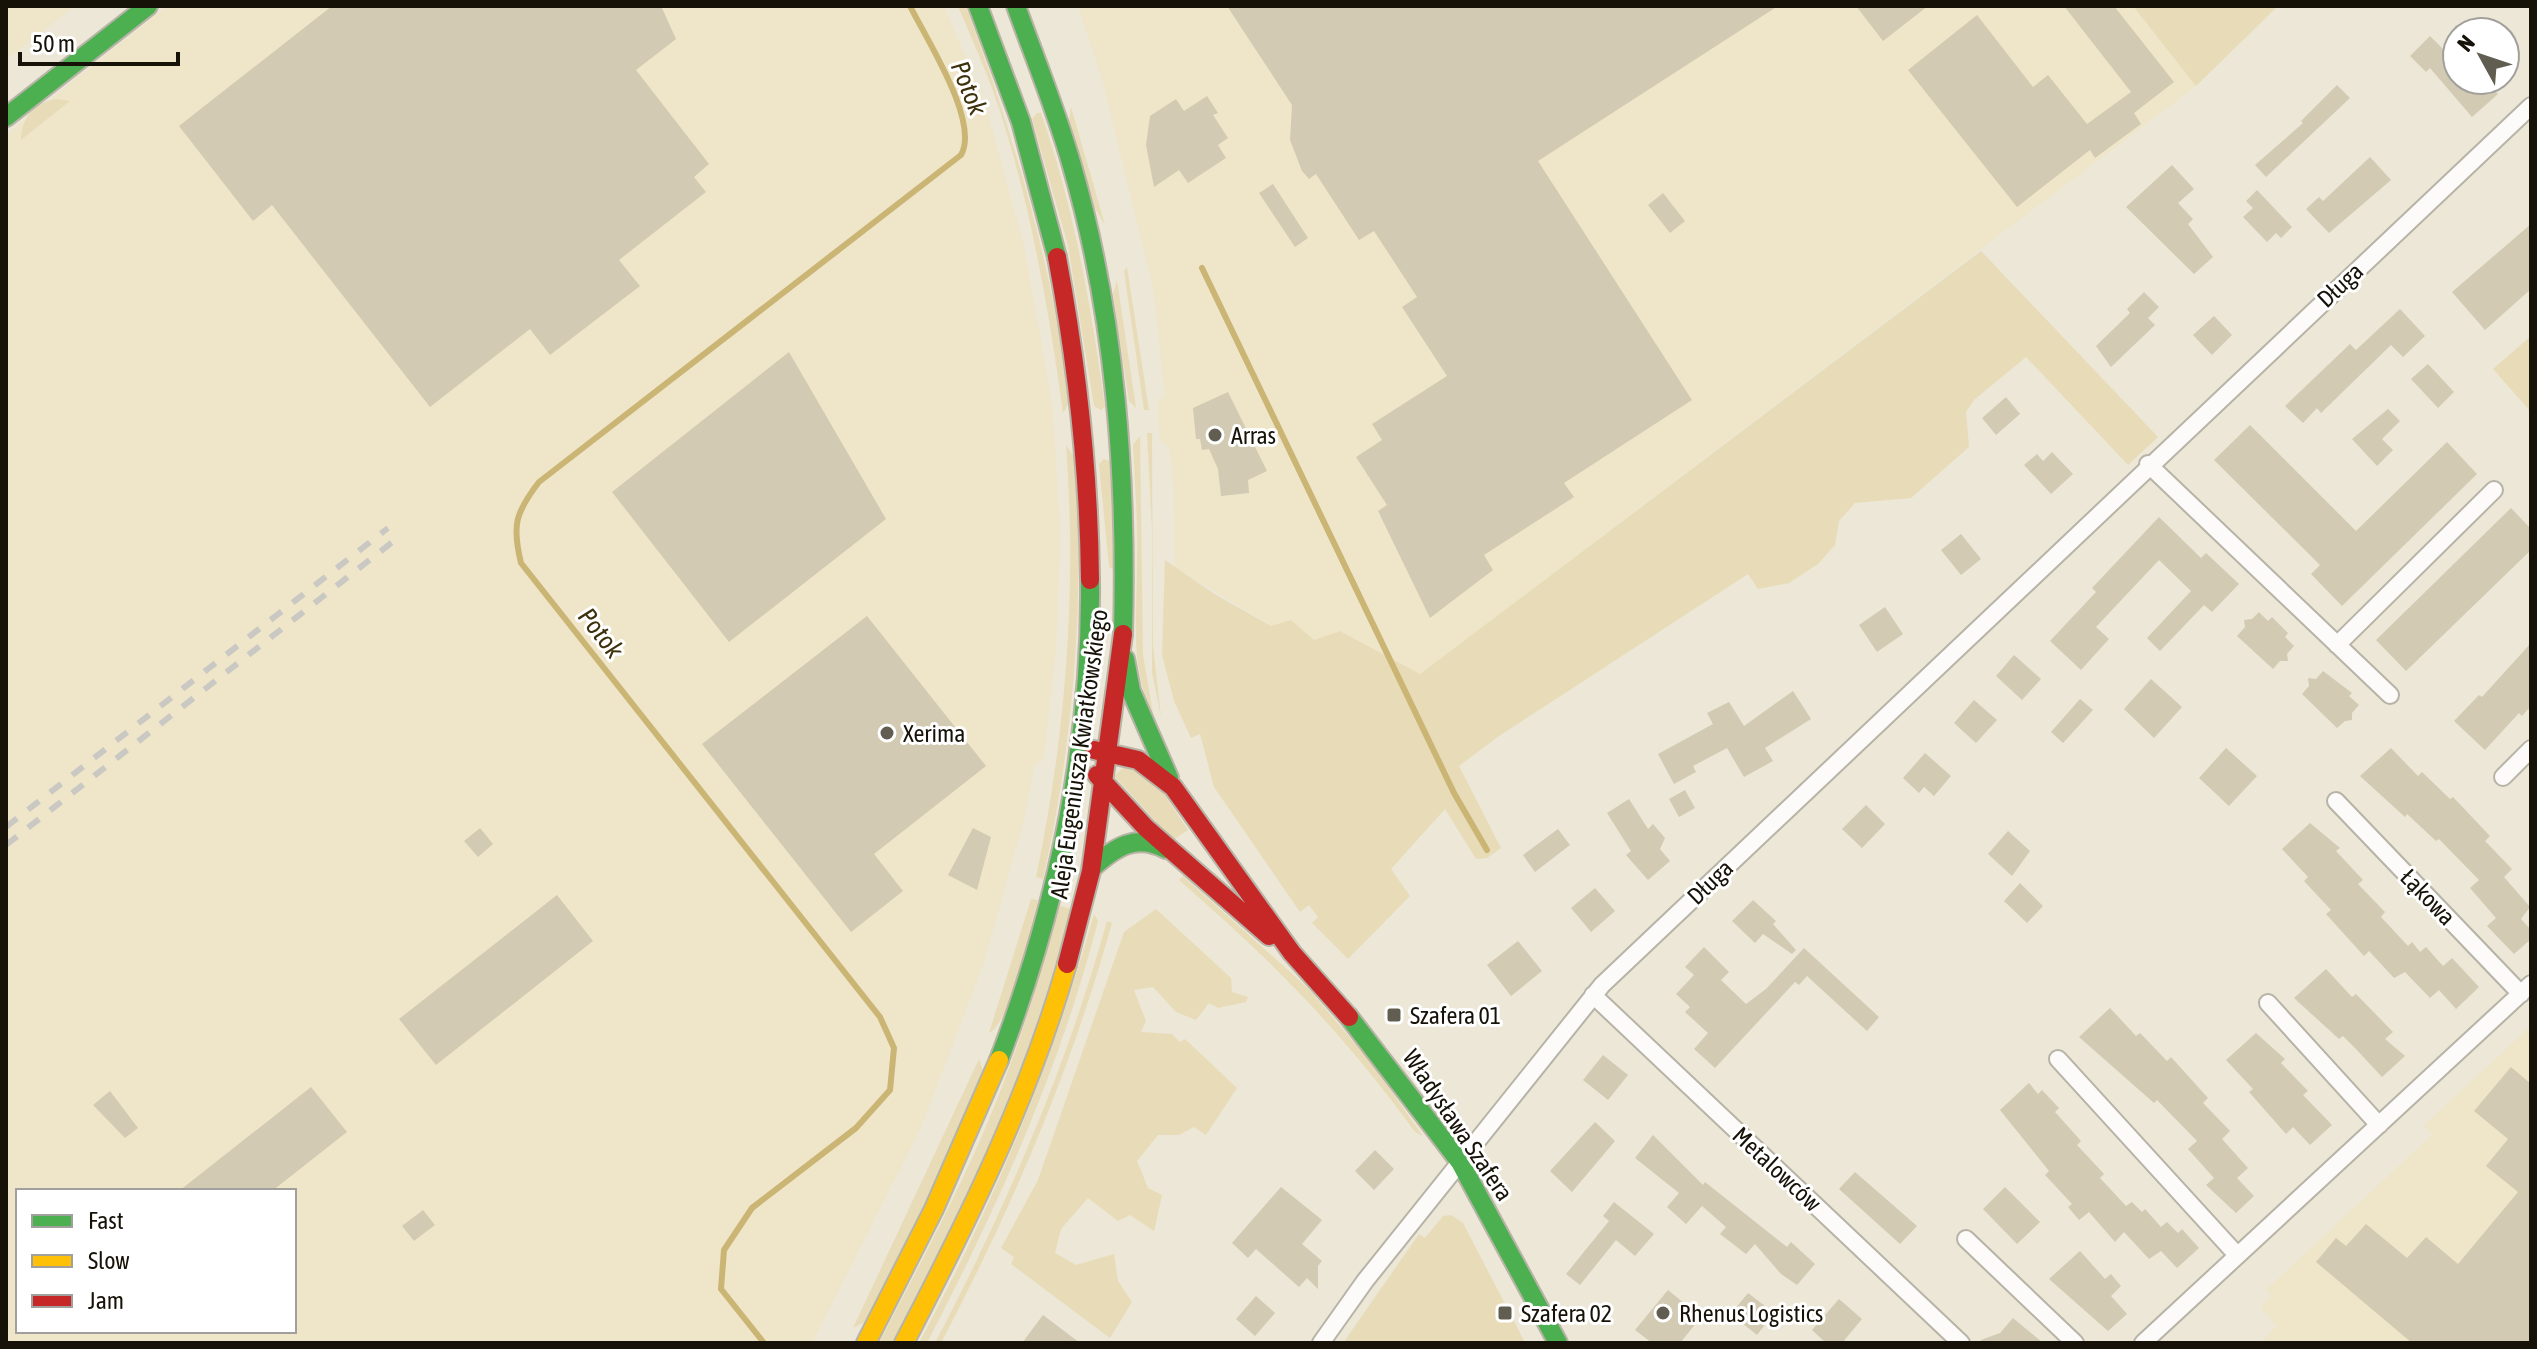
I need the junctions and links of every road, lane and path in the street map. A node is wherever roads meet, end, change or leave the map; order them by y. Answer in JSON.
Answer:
{"nodes":[{"id":1,"x":148,"y":6,"type":"edge"},
{"id":2,"x":978,"y":6,"type":"edge"},
{"id":3,"x":1016,"y":6,"type":"edge"},
{"id":4,"x":1042,"y":77,"type":"junction"},
{"id":5,"x":1009,"y":89,"type":"junction"},
{"id":6,"x":2531,"y":106,"type":"edge"},
{"id":7,"x":6,"y":117,"type":"edge"},
{"id":8,"x":1119,"y":424,"type":"junction"},
{"id":9,"x":1085,"y":428,"type":"junction"},
{"id":10,"x":2148,"y":464,"type":"junction"},
{"id":11,"x":2494,"y":490,"type":"dead end"},
{"id":12,"x":1123,"y":645,"type":"junction"},
{"id":13,"x":2337,"y":645,"type":"junction"},
{"id":14,"x":2390,"y":695,"type":"dead end"},
{"id":15,"x":2531,"y":749,"type":"edge"},
{"id":16,"x":1108,"y":750,"type":"junction"},
{"id":17,"x":1080,"y":751,"type":"junction"},
{"id":18,"x":2503,"y":777,"type":"dead end"},
{"id":19,"x":1103,"y":783,"type":"junction"},
{"id":20,"x":1173,"y":787,"type":"junction"},
{"id":21,"x":2336,"y":801,"type":"dead end"},
{"id":22,"x":1180,"y":858,"type":"junction"},
{"id":23,"x":1092,"y":868,"type":"junction"},
{"id":24,"x":1292,"y":953,"type":"junction"},
{"id":25,"x":2526,"y":989,"type":"edge"},
{"id":26,"x":1593,"y":995,"type":"junction"},
{"id":27,"x":2268,"y":1003,"type":"dead end"},
{"id":28,"x":2058,"y":1059,"type":"dead end"},
{"id":29,"x":2379,"y":1125,"type":"junction"},
{"id":30,"x":1460,"y":1162,"type":"junction"},
{"id":31,"x":1966,"y":1239,"type":"dead end"},
{"id":32,"x":2237,"y":1255,"type":"junction"},
{"id":33,"x":866,"y":1343,"type":"edge"},
{"id":34,"x":904,"y":1343,"type":"edge"},
{"id":35,"x":1321,"y":1343,"type":"edge"},
{"id":36,"x":1558,"y":1343,"type":"edge"},
{"id":37,"x":1961,"y":1343,"type":"edge"},
{"id":38,"x":2075,"y":1343,"type":"edge"},
{"id":39,"x":2143,"y":1343,"type":"edge"}],
"edges":[{"from":1,"to":7,"type":"street"},
{"from":2,"to":5,"type":"street","name":"Aleja Eugeniusza Kwiatkowskiego"},
{"from":3,"to":4,"type":"street","name":"Aleja Eugeniusza Kwiatkowskiego"},
{"from":4,"to":5,"type":"street"},
{"from":4,"to":8,"type":"street","name":"Aleja Eugeniusza Kwiatkowskiego"},
{"from":5,"to":9,"type":"street","name":"Aleja Eugeniusza Kwiatkowskiego"},
{"from":6,"to":10,"type":"street","name":"Długa"},
{"from":8,"to":9,"type":"street"},
{"from":8,"to":12,"type":"street","name":"Aleja Eugeniusza Kwiatkowskiego"},
{"from":9,"to":17,"type":"street","name":"Aleja Eugeniusza Kwiatkowskiego"},
{"from":10,"to":13,"type":"street"},
{"from":10,"to":26,"type":"street","name":"Długa"},
{"from":11,"to":13,"type":"street"},
{"from":12,"to":16,"type":"street","name":"Aleja Eugeniusza Kwiatkowskiego"},
{"from":12,"to":20,"type":"street","name":"Władysława Szafera"},
{"from":13,"to":14,"type":"street"},
{"from":15,"to":18,"type":"street"},
{"from":16,"to":17,"type":"street","name":"Władysława Szafera"},
{"from":16,"to":19,"type":"street","name":"Aleja Eugeniusza Kwiatkowskiego"},
{"from":16,"to":20,"type":"street","name":"Władysława Szafera"},
{"from":17,"to":19,"type":"street","name":"Władysława Szafera"},
{"from":17,"to":33,"type":"street","name":"Aleja Eugeniusza Kwiatkowskiego"},
{"from":19,"to":22,"type":"street","name":"Władysława Szafera"},
{"from":19,"to":23,"type":"street","name":"Aleja Eugeniusza Kwiatkowskiego"},
{"from":20,"to":24,"type":"street","name":"Władysława Szafera"},
{"from":21,"to":25,"type":"street","name":"Łąkowa"},
{"from":22,"to":23,"type":"street","name":"Władysława Szafera"},
{"from":22,"to":24,"type":"street","name":"Władysława Szafera"},
{"from":23,"to":34,"type":"street","name":"Aleja Eugeniusza Kwiatkowskiego"},
{"from":24,"to":30,"type":"street","name":"Władysława Szafera"},
{"from":25,"to":29,"type":"street","name":"Łąkowa"},
{"from":26,"to":30,"type":"street","name":"Długa"},
{"from":26,"to":37,"type":"street","name":"Metalowców"},
{"from":27,"to":29,"type":"street"},
{"from":28,"to":32,"type":"street"},
{"from":29,"to":32,"type":"street","name":"Łąkowa"},
{"from":30,"to":35,"type":"street","name":"Długa"},
{"from":30,"to":36,"type":"street","name":"Władysława Szafera"},
{"from":31,"to":38,"type":"street"},
{"from":32,"to":39,"type":"street","name":"Łąkowa"}]}
